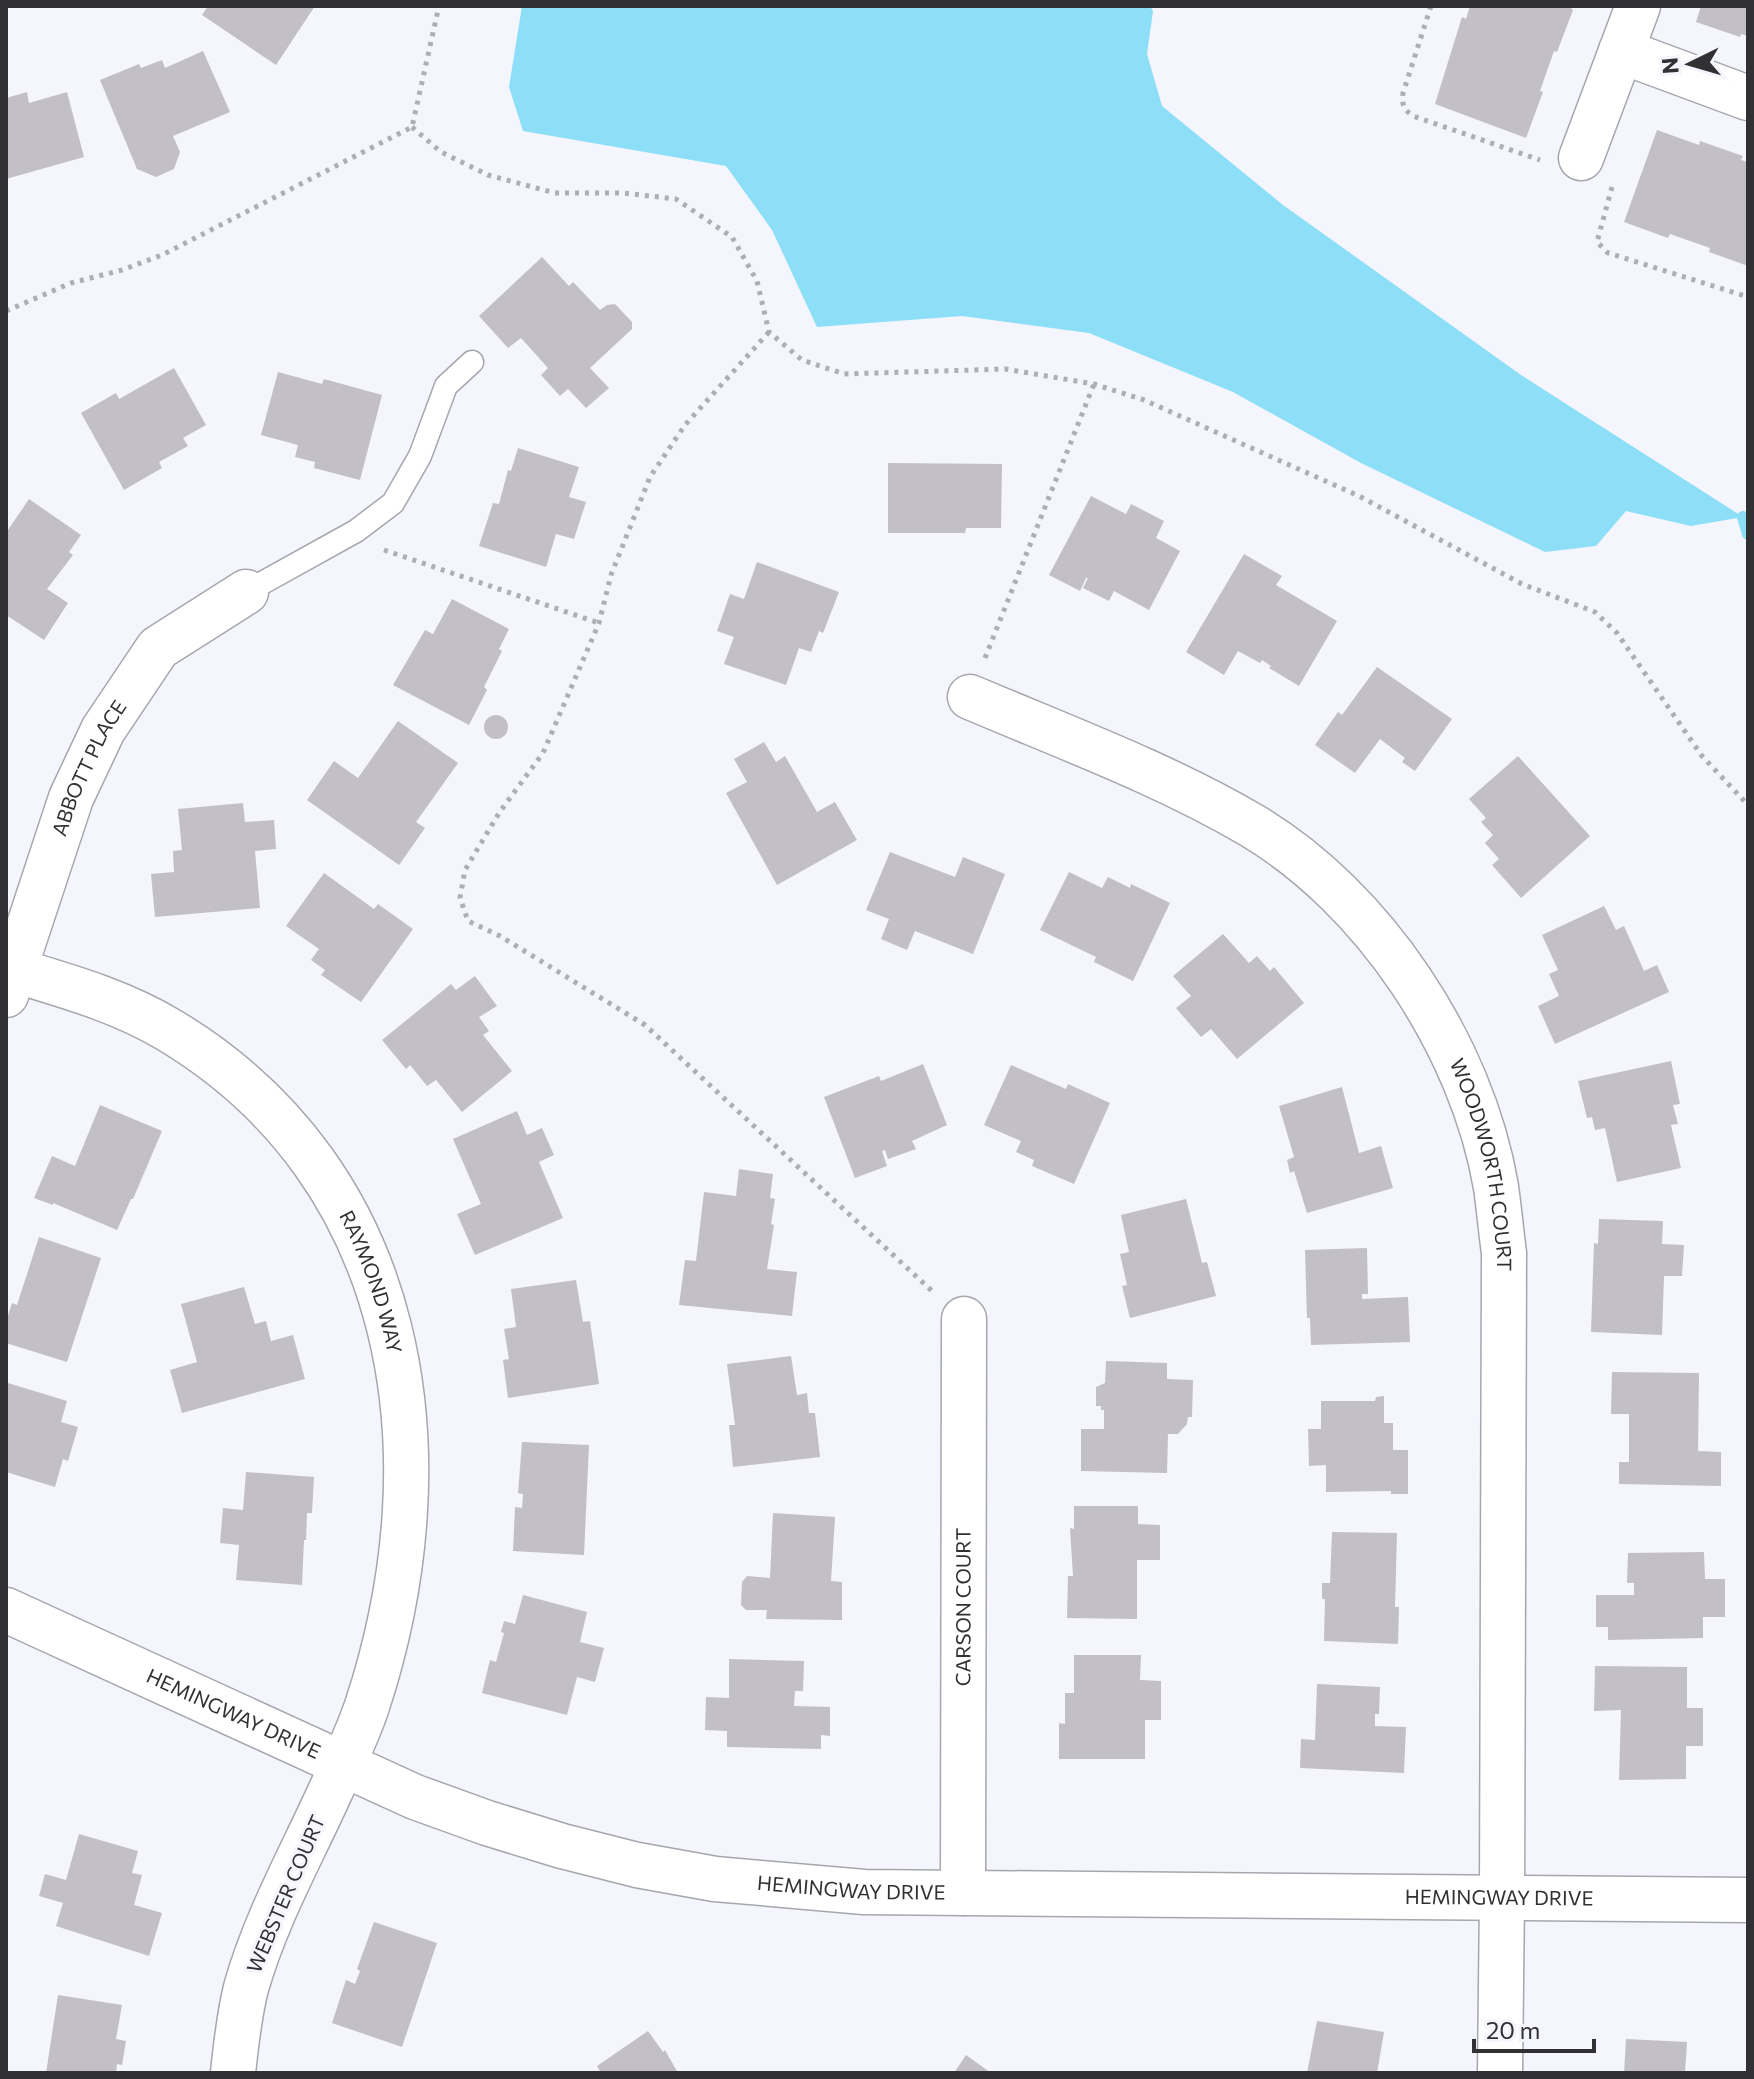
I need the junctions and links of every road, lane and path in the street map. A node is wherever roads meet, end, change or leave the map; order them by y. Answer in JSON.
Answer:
{"nodes":[{"id":1,"x":439,"y":6,"type":"edge"},
{"id":2,"x":1431,"y":6,"type":"edge"},
{"id":3,"x":1638,"y":6,"type":"edge"},
{"id":4,"x":1621,"y":51,"type":"junction"},
{"id":5,"x":1403,"y":93,"type":"dead end"},
{"id":6,"x":1748,"y":98,"type":"edge"},
{"id":7,"x":412,"y":127,"type":"junction"},
{"id":8,"x":1581,"y":158,"type":"dead end"},
{"id":9,"x":6,"y":311,"type":"edge"},
{"id":10,"x":769,"y":332,"type":"junction"},
{"id":11,"x":472,"y":362,"type":"dead end"},
{"id":12,"x":1094,"y":384,"type":"junction"},
{"id":13,"x":372,"y":546,"type":"dead end"},
{"id":14,"x":246,"y":592,"type":"joint"},
{"id":15,"x":599,"y":623,"type":"junction"},
{"id":16,"x":970,"y":697,"type":"joint"},
{"id":17,"x":1748,"y":805,"type":"edge"},
{"id":18,"x":10,"y":982,"type":"edge"},
{"id":19,"x":964,"y":1319,"type":"joint"},
{"id":20,"x":6,"y":1610,"type":"edge"},
{"id":21,"x":342,"y":1765,"type":"junction"},
{"id":22,"x":963,"y":1893,"type":"junction"},
{"id":23,"x":1502,"y":1898,"type":"junction"},
{"id":24,"x":1748,"y":1900,"type":"edge"},
{"id":25,"x":233,"y":2073,"type":"edge"},
{"id":26,"x":1500,"y":2073,"type":"edge"}],
"edges":[{"from":1,"to":7,"type":"path"},
{"from":2,"to":5,"type":"path"},
{"from":3,"to":4,"type":"street"},
{"from":4,"to":6,"type":"street"},
{"from":4,"to":8,"type":"street"},
{"from":7,"to":9,"type":"path"},
{"from":7,"to":10,"type":"path"},
{"from":10,"to":12,"type":"path"},
{"from":10,"to":15,"type":"path"},
{"from":11,"to":14,"type":"lane"},
{"from":12,"to":16,"type":"path"},
{"from":12,"to":17,"type":"path"},
{"from":13,"to":15,"type":"path"},
{"from":14,"to":18,"type":"street","name":"ABBOTT PLACE"},
{"from":15,"to":19,"type":"path"},
{"from":16,"to":23,"type":"street","name":"WOODWORTH COURT"},
{"from":18,"to":21,"type":"street","name":"RAYMOND WAY"},
{"from":19,"to":22,"type":"street","name":"CARSON COURT"},
{"from":20,"to":21,"type":"street","name":"HEMINGWAY DRIVE"},
{"from":21,"to":22,"type":"street","name":"HEMINGWAY DRIVE"},
{"from":21,"to":25,"type":"street","name":"WEBSTER COURT"},
{"from":22,"to":23,"type":"street","name":"HEMINGWAY DRIVE"},
{"from":23,"to":24,"type":"street","name":"HEMINGWAY DRIVE"},
{"from":23,"to":26,"type":"street","name":"WOODWORTH COURT"}]}
